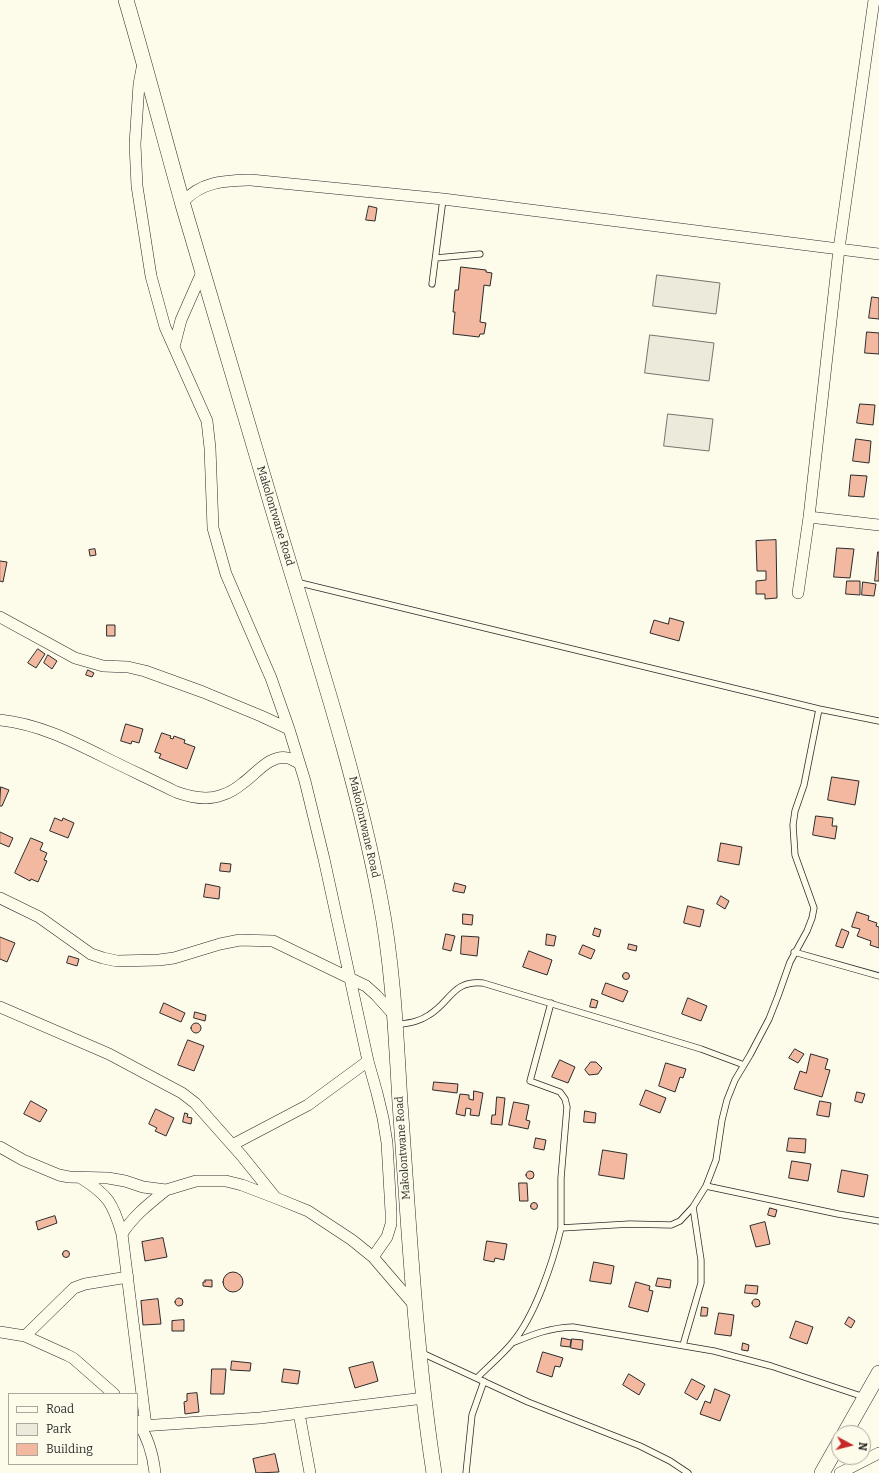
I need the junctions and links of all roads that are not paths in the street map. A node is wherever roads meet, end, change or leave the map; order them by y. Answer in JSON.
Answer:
{"nodes":[{"id":1,"x":126,"y":0,"type":"edge"},
{"id":2,"x":874,"y":0,"type":"edge"},
{"id":3,"x":144,"y":60,"type":"junction"},
{"id":4,"x":442,"y":199,"type":"junction"},
{"id":5,"x":183,"y":202,"type":"junction"},
{"id":6,"x":839,"y":249,"type":"junction"},
{"id":7,"x":480,"y":254,"type":"dead end"},
{"id":8,"x":879,"y":254,"type":"edge"},
{"id":9,"x":436,"y":258,"type":"junction"},
{"id":10,"x":202,"y":270,"type":"junction"},
{"id":11,"x":432,"y":284,"type":"dead end"},
{"id":12,"x":174,"y":347,"type":"junction"},
{"id":13,"x":809,"y":517,"type":"junction"},
{"id":14,"x":879,"y":525,"type":"edge"},
{"id":15,"x":294,"y":581,"type":"junction"},
{"id":16,"x":798,"y":593,"type":"dead end"},
{"id":17,"x":0,"y":617,"type":"edge"},
{"id":18,"x":819,"y":709,"type":"junction"},
{"id":19,"x":0,"y":720,"type":"edge"},
{"id":20,"x":879,"y":721,"type":"edge"},
{"id":21,"x":289,"y":729,"type":"junction"},
{"id":22,"x":299,"y":763,"type":"junction"},
{"id":23,"x":0,"y":898,"type":"edge"},
{"id":24,"x":794,"y":952,"type":"junction"},
{"id":25,"x":879,"y":976,"type":"edge"},
{"id":26,"x":349,"y":977,"type":"junction"},
{"id":27,"x":551,"y":1003,"type":"junction"},
{"id":28,"x":0,"y":1007,"type":"edge"},
{"id":29,"x":394,"y":1021,"type":"junction"},
{"id":30,"x":368,"y":1062,"type":"junction"},
{"id":31,"x":744,"y":1065,"type":"junction"},
{"id":32,"x":232,"y":1145,"type":"junction"},
{"id":33,"x":0,"y":1147,"type":"edge"},
{"id":34,"x":81,"y":1178,"type":"junction"},
{"id":35,"x":706,"y":1186,"type":"junction"},
{"id":36,"x":166,"y":1190,"type":"junction"},
{"id":37,"x":276,"y":1198,"type":"junction"},
{"id":38,"x":693,"y":1207,"type":"junction"},
{"id":39,"x":391,"y":1212,"type":"junction"},
{"id":40,"x":879,"y":1220,"type":"edge"},
{"id":41,"x":560,"y":1228,"type":"junction"},
{"id":42,"x":409,"y":1233,"type":"junction"},
{"id":43,"x":122,"y":1234,"type":"junction"},
{"id":44,"x":373,"y":1257,"type":"junction"},
{"id":45,"x":128,"y":1277,"type":"junction"},
{"id":46,"x":415,"y":1306,"type":"junction"},
{"id":47,"x":0,"y":1332,"type":"edge"},
{"id":48,"x":25,"y":1336,"type":"junction"},
{"id":49,"x":512,"y":1343,"type":"junction"},
{"id":50,"x":683,"y":1345,"type":"junction"},
{"id":51,"x":419,"y":1352,"type":"junction"},
{"id":52,"x":879,"y":1373,"type":"edge"},
{"id":53,"x":478,"y":1378,"type":"junction"},
{"id":54,"x":484,"y":1381,"type":"junction"},
{"id":55,"x":113,"y":1393,"type":"edge"},
{"id":56,"x":424,"y":1398,"type":"junction"},
{"id":57,"x":865,"y":1398,"type":"junction"},
{"id":58,"x":299,"y":1413,"type":"junction"},
{"id":59,"x":141,"y":1424,"type":"edge"},
{"id":60,"x":850,"y":1425,"type":"edge"},
{"id":61,"x":879,"y":1452,"type":"edge"},
{"id":62,"x":831,"y":1457,"type":"edge"},
{"id":63,"x":155,"y":1473,"type":"edge"},
{"id":64,"x":310,"y":1473,"type":"edge"},
{"id":65,"x":434,"y":1473,"type":"edge"},
{"id":66,"x":466,"y":1473,"type":"edge"},
{"id":67,"x":688,"y":1473,"type":"edge"},
{"id":68,"x":822,"y":1473,"type":"edge"},
{"id":69,"x":840,"y":1473,"type":"edge"}],
"edges":[{"from":1,"to":3,"type":"main road","name":"Makolontwane Road"},
{"from":2,"to":6,"type":"street"},
{"from":3,"to":5,"type":"main road","name":"Makolontwane Road"},
{"from":3,"to":12,"type":"street"},
{"from":4,"to":5,"type":"street"},
{"from":4,"to":6,"type":"street"},
{"from":4,"to":9,"type":"lane"},
{"from":5,"to":10,"type":"main road","name":"Makolontwane Road"},
{"from":6,"to":8,"type":"street"},
{"from":6,"to":13,"type":"street"},
{"from":7,"to":9,"type":"lane"},
{"from":9,"to":11,"type":"lane"},
{"from":10,"to":12,"type":"street"},
{"from":10,"to":15,"type":"main road","name":"Makolontwane Road"},
{"from":12,"to":21,"type":"street"},
{"from":13,"to":14,"type":"street"},
{"from":13,"to":16,"type":"street"},
{"from":15,"to":18,"type":"lane"},
{"from":15,"to":29,"type":"main road","name":"Makolontwane Road"},
{"from":17,"to":21,"type":"street"},
{"from":18,"to":20,"type":"lane"},
{"from":18,"to":24,"type":"lane"},
{"from":19,"to":22,"type":"street"},
{"from":21,"to":22,"type":"street"},
{"from":22,"to":26,"type":"street"},
{"from":23,"to":26,"type":"street"},
{"from":24,"to":25,"type":"lane"},
{"from":24,"to":31,"type":"lane"},
{"from":26,"to":29,"type":"street"},
{"from":26,"to":30,"type":"street"},
{"from":27,"to":29,"type":"lane"},
{"from":27,"to":31,"type":"lane"},
{"from":27,"to":41,"type":"lane"},
{"from":28,"to":32,"type":"street"},
{"from":29,"to":42,"type":"main road","name":"Makolontwane Road"},
{"from":30,"to":32,"type":"street"},
{"from":30,"to":39,"type":"street"},
{"from":31,"to":35,"type":"lane"},
{"from":32,"to":37,"type":"street"},
{"from":33,"to":34,"type":"street"},
{"from":34,"to":36,"type":"street"},
{"from":34,"to":43,"type":"street"},
{"from":35,"to":38,"type":"lane"},
{"from":35,"to":40,"type":"lane"},
{"from":36,"to":37,"type":"street"},
{"from":36,"to":43,"type":"street"},
{"from":37,"to":44,"type":"street"},
{"from":38,"to":41,"type":"lane"},
{"from":38,"to":50,"type":"lane"},
{"from":39,"to":42,"type":"street"},
{"from":39,"to":44,"type":"street"},
{"from":41,"to":49,"type":"lane"},
{"from":42,"to":46,"type":"main road","name":"Makolontwane Road"},
{"from":43,"to":45,"type":"street"},
{"from":44,"to":46,"type":"street"},
{"from":45,"to":48,"type":"street"},
{"from":45,"to":59,"type":"street"},
{"from":46,"to":51,"type":"main road","name":"Makolontwane Road"},
{"from":47,"to":48,"type":"street"},
{"from":48,"to":55,"type":"street"},
{"from":49,"to":50,"type":"lane"},
{"from":49,"to":53,"type":"lane"},
{"from":50,"to":57,"type":"lane"},
{"from":51,"to":53,"type":"lane"},
{"from":51,"to":56,"type":"main road","name":"Makolontwane Road"},
{"from":52,"to":57,"type":"main road"},
{"from":53,"to":54,"type":"lane"},
{"from":54,"to":66,"type":"lane"},
{"from":54,"to":67,"type":"lane"},
{"from":56,"to":58,"type":"street"},
{"from":56,"to":65,"type":"main road","name":"Makolontwane Road"},
{"from":57,"to":60,"type":"main road"},
{"from":58,"to":59,"type":"street"},
{"from":58,"to":64,"type":"street"},
{"from":59,"to":63,"type":"street"},
{"from":61,"to":69,"type":"street"},
{"from":62,"to":68,"type":"main road"}]}
